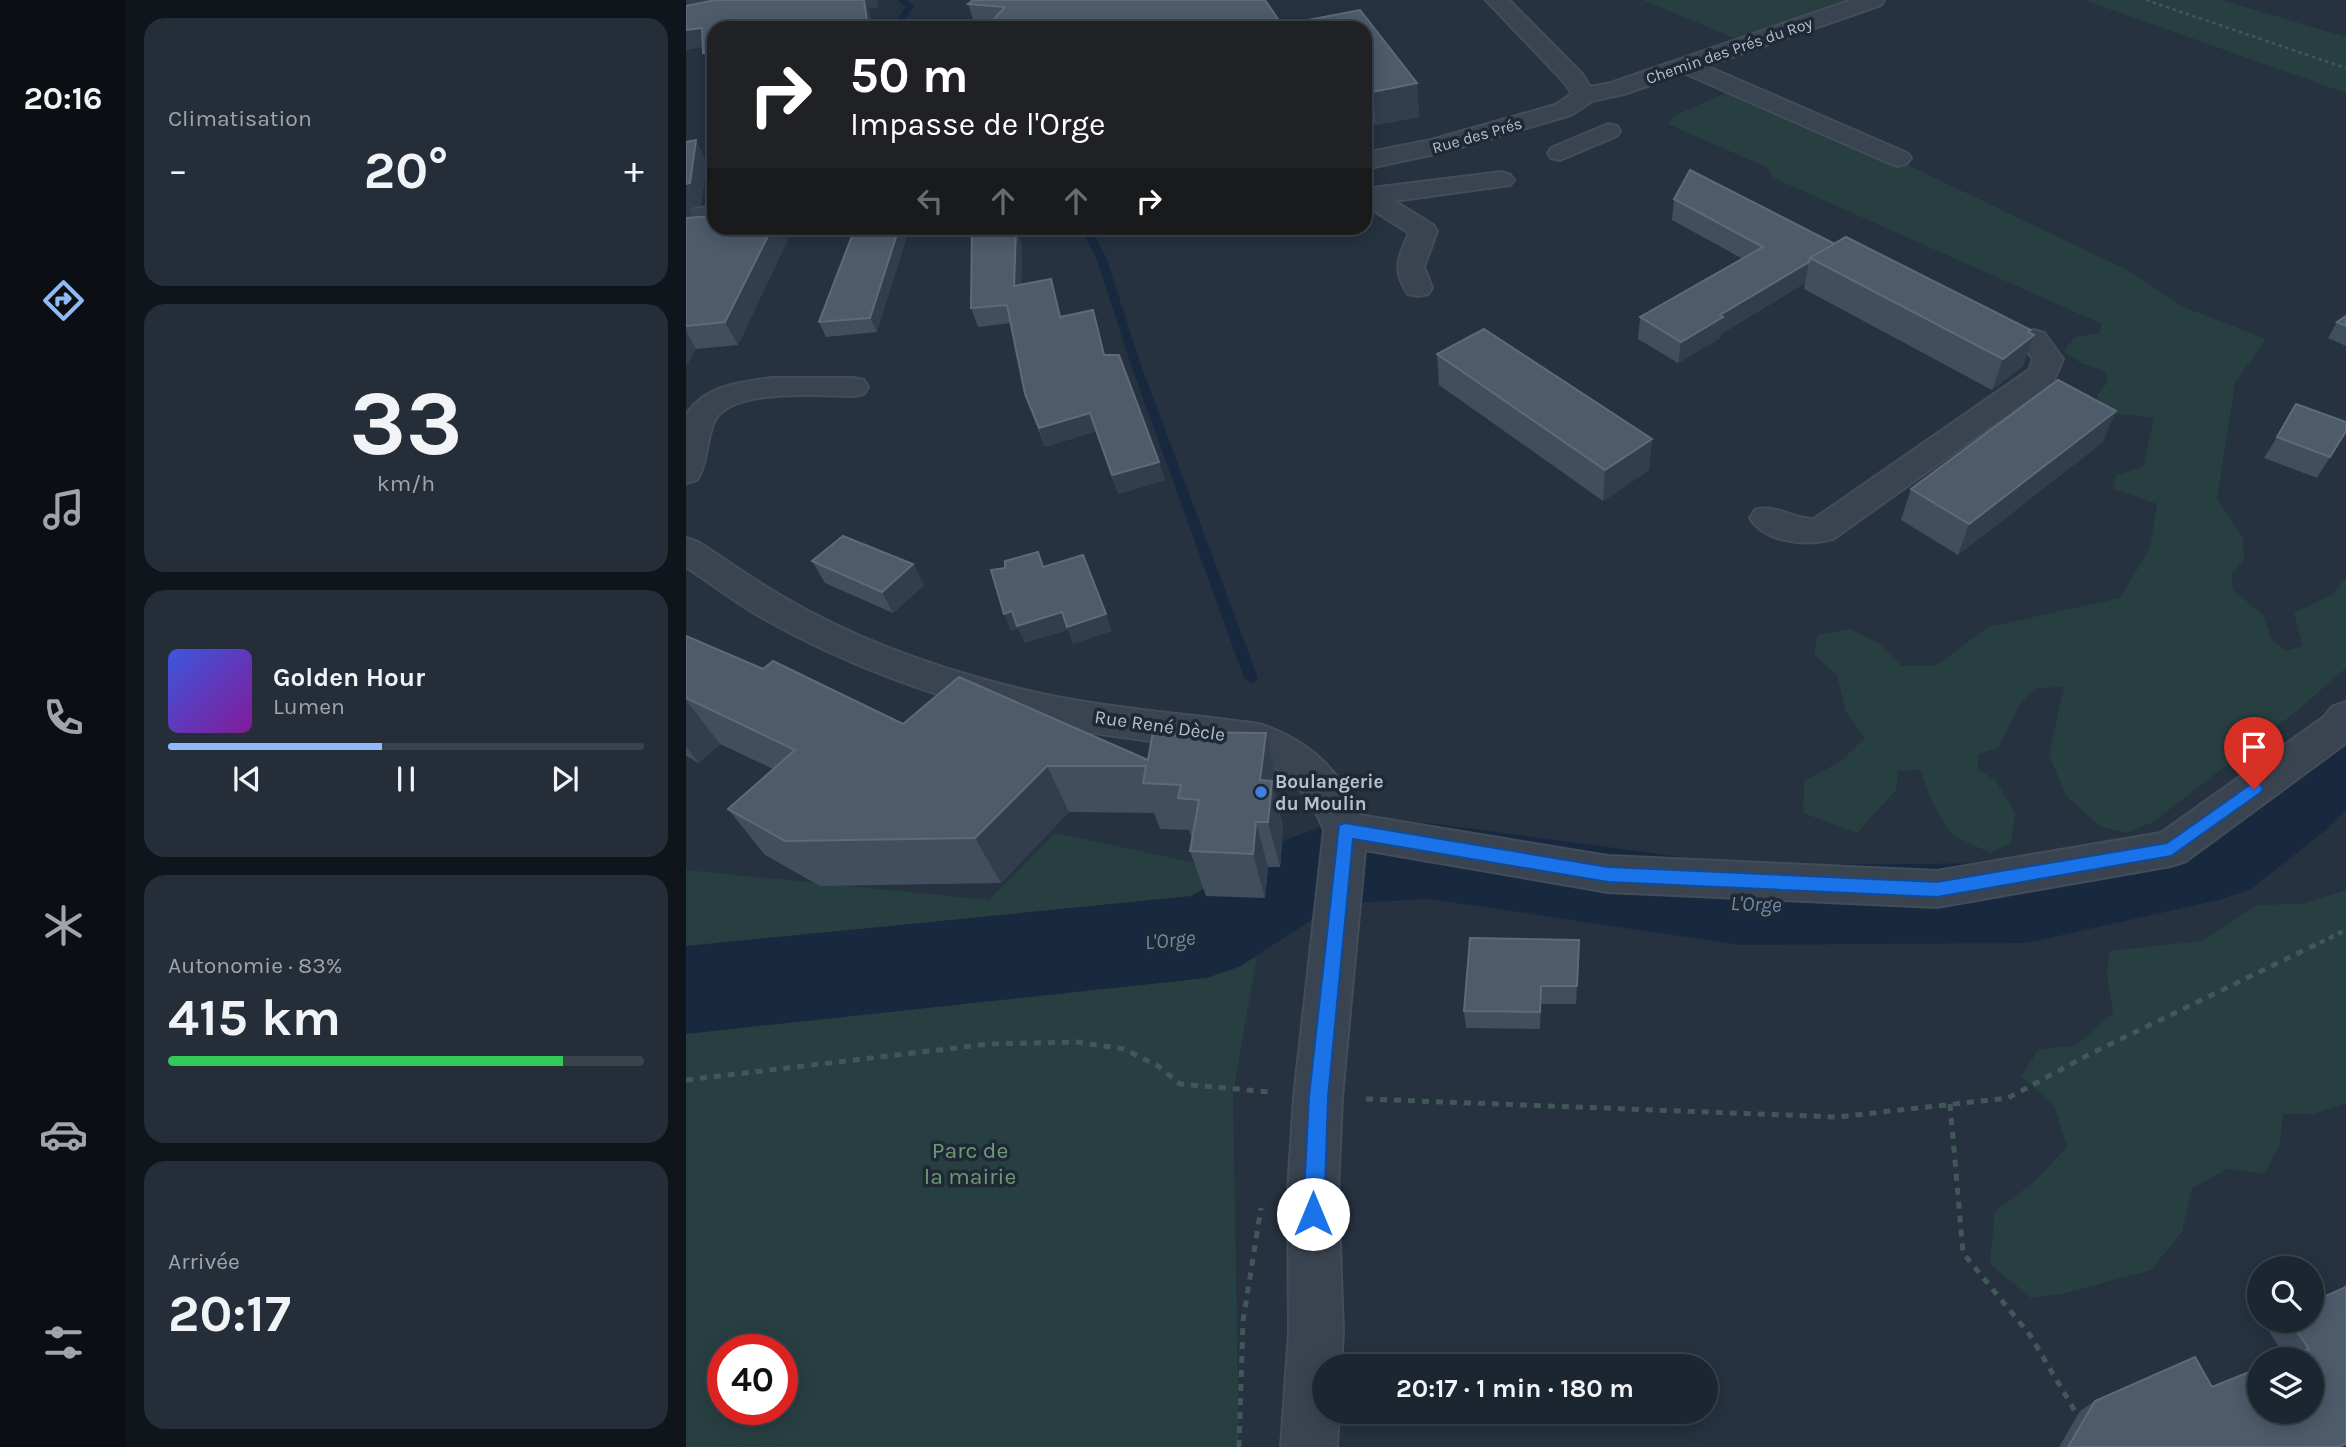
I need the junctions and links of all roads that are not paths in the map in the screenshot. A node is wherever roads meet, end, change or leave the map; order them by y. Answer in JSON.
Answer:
{"nodes":[{"id":1,"x":1497,"y":0,"type":"edge"},
{"id":2,"x":1873,"y":0,"type":"edge"},
{"id":3,"x":1685,"y":65,"type":"junction"},
{"id":4,"x":1584,"y":95,"type":"junction"},
{"id":5,"x":1563,"y":110,"type":"junction"},
{"id":6,"x":1560,"y":153,"type":"dead end"},
{"id":7,"x":1898,"y":159,"type":"dead end"},
{"id":8,"x":1372,"y":161,"type":"edge"},
{"id":9,"x":1501,"y":180,"type":"dead end"},
{"id":10,"x":1372,"y":194,"type":"edge"},
{"id":11,"x":1372,"y":198,"type":"edge"},
{"id":12,"x":707,"y":215,"type":"edge"},
{"id":13,"x":686,"y":218,"type":"edge"},
{"id":14,"x":1418,"y":288,"type":"dead end"},
{"id":15,"x":2034,"y":339,"type":"edge"},
{"id":16,"x":853,"y":387,"type":"dead end"},
{"id":17,"x":686,"y":472,"type":"edge"},
{"id":18,"x":1767,"y":518,"type":"dead end"},
{"id":19,"x":686,"y":550,"type":"edge"},
{"id":20,"x":2346,"y":717,"type":"edge"},
{"id":21,"x":1344,"y":847,"type":"junction"},
{"id":22,"x":1309,"y":1447,"type":"edge"}],
"edges":[{"from":1,"to":4,"type":"street"},
{"from":2,"to":3,"type":"street","name":"Chemin des Prés du Roy"},
{"from":3,"to":4,"type":"street","name":"Chemin des Prés du Roy"},
{"from":3,"to":7,"type":"street"},
{"from":4,"to":5,"type":"street","name":"Rue des Prés"},
{"from":5,"to":6,"type":"street"},
{"from":5,"to":8,"type":"street","name":"Rue des Prés"},
{"from":9,"to":10,"type":"street"},
{"from":11,"to":14,"type":"street"},
{"from":12,"to":13,"type":"street"},
{"from":15,"to":18,"type":"street"},
{"from":16,"to":17,"type":"street"},
{"from":19,"to":21,"type":"street","name":"Rue René Dècle"},
{"from":20,"to":21,"type":"street"},
{"from":21,"to":22,"type":"street"}]}
